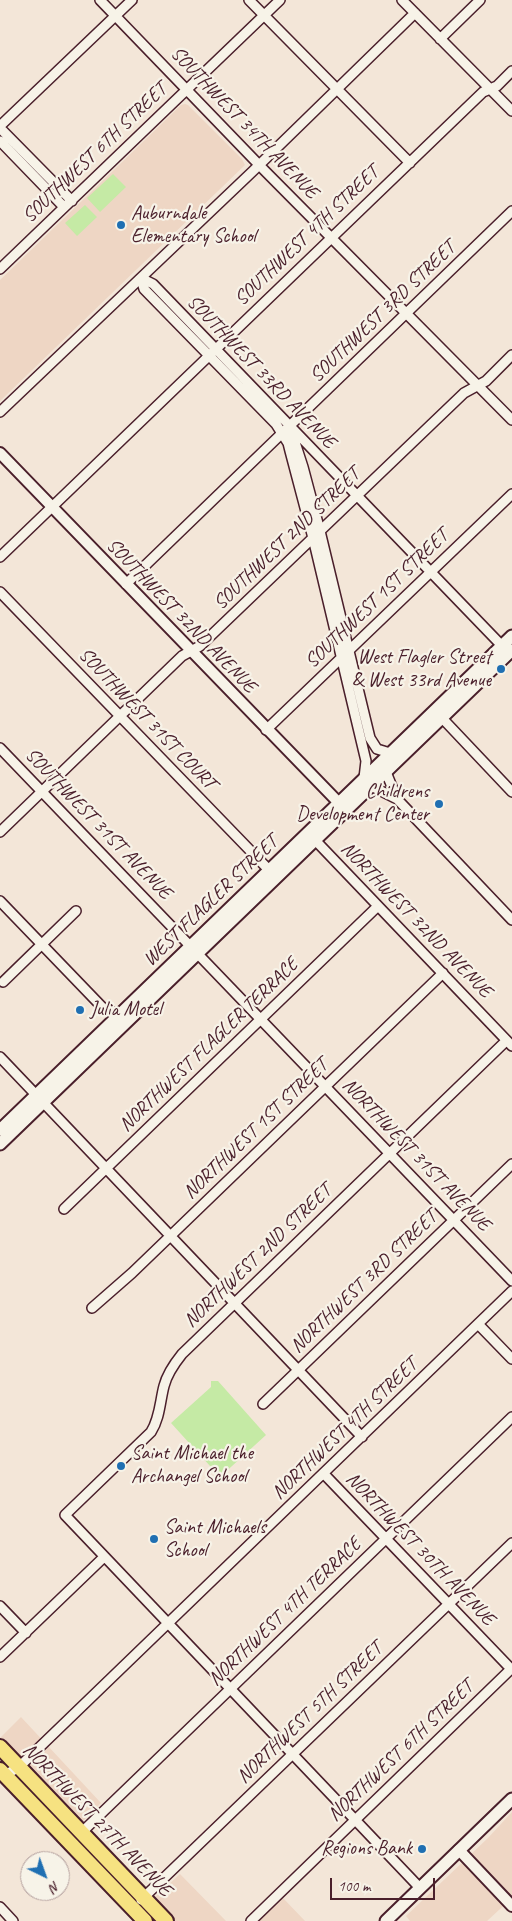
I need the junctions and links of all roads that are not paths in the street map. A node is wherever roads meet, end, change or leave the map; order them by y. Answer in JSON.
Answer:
{"nodes":[{"id":1,"x":100,"y":0,"type":"edge"},
{"id":2,"x":132,"y":0,"type":"edge"},
{"id":3,"x":249,"y":0,"type":"edge"},
{"id":4,"x":280,"y":0,"type":"edge"},
{"id":5,"x":402,"y":0,"type":"edge"},
{"id":6,"x":480,"y":0,"type":"edge"},
{"id":7,"x":415,"y":13,"type":"junction"},
{"id":8,"x":115,"y":16,"type":"junction"},
{"id":9,"x":264,"y":16,"type":"junction"},
{"id":10,"x":440,"y":39,"type":"junction"},
{"id":11,"x":512,"y":71,"type":"edge"},
{"id":12,"x":187,"y":89,"type":"junction"},
{"id":13,"x":337,"y":89,"type":"junction"},
{"id":14,"x":490,"y":89,"type":"junction"},
{"id":15,"x":512,"y":111,"type":"edge"},
{"id":16,"x":0,"y":127,"type":"edge"},
{"id":17,"x":0,"y":141,"type":"edge"},
{"id":18,"x":410,"y":163,"type":"junction"},
{"id":19,"x":260,"y":164,"type":"junction"},
{"id":20,"x":72,"y":201,"type":"junction"},
{"id":21,"x":64,"y":207,"type":"junction"},
{"id":22,"x":512,"y":211,"type":"edge"},
{"id":23,"x":331,"y":237,"type":"junction"},
{"id":24,"x":0,"y":269,"type":"edge"},
{"id":25,"x":141,"y":278,"type":"junction"},
{"id":26,"x":407,"y":313,"type":"junction"},
{"id":27,"x":215,"y":348,"type":"junction"},
{"id":28,"x":208,"y":355,"type":"junction"},
{"id":29,"x":512,"y":355,"type":"edge"},
{"id":30,"x":478,"y":385,"type":"junction"},
{"id":31,"x":0,"y":412,"type":"edge"},
{"id":32,"x":512,"y":420,"type":"edge"},
{"id":33,"x":286,"y":430,"type":"junction"},
{"id":34,"x":0,"y":453,"type":"edge"},
{"id":35,"x":320,"y":458,"type":"junction"},
{"id":36,"x":303,"y":467,"type":"junction"},
{"id":37,"x":512,"y":494,"type":"edge"},
{"id":38,"x":356,"y":496,"type":"junction"},
{"id":39,"x":51,"y":506,"type":"junction"},
{"id":40,"x":317,"y":534,"type":"junction"},
{"id":41,"x":0,"y":557,"type":"edge"},
{"id":42,"x":430,"y":572,"type":"junction"},
{"id":43,"x":126,"y":584,"type":"junction"},
{"id":44,"x":0,"y":592,"type":"edge"},
{"id":45,"x":512,"y":636,"type":"edge"},
{"id":46,"x":349,"y":650,"type":"junction"},
{"id":47,"x":191,"y":651,"type":"junction"},
{"id":48,"x":509,"y":651,"type":"edge"},
{"id":49,"x":342,"y":657,"type":"junction"},
{"id":50,"x":119,"y":716,"type":"junction"},
{"id":51,"x":442,"y":718,"type":"junction"},
{"id":52,"x":266,"y":730,"type":"junction"},
{"id":53,"x":0,"y":748,"type":"edge"},
{"id":54,"x":390,"y":754,"type":"junction"},
{"id":55,"x":386,"y":772,"type":"junction"},
{"id":56,"x":368,"y":782,"type":"junction"},
{"id":57,"x":42,"y":791,"type":"junction"},
{"id":58,"x":512,"y":792,"type":"edge"},
{"id":59,"x":397,"y":799,"type":"junction"},
{"id":60,"x":355,"y":802,"type":"junction"},
{"id":61,"x":339,"y":803,"type":"junction"},
{"id":62,"x":0,"y":832,"type":"edge"},
{"id":63,"x":302,"y":839,"type":"junction"},
{"id":64,"x":315,"y":840,"type":"junction"},
{"id":65,"x":269,"y":870,"type":"junction"},
{"id":66,"x":0,"y":901,"type":"edge"},
{"id":67,"x":378,"y":906,"type":"junction"},
{"id":68,"x":76,"y":910,"type":"dead end"},
{"id":69,"x":512,"y":920,"type":"edge"},
{"id":70,"x":42,"y":945,"type":"junction"},
{"id":71,"x":195,"y":949,"type":"junction"},
{"id":72,"x":442,"y":973,"type":"junction"},
{"id":73,"x":3,"y":982,"type":"dead end"},
{"id":74,"x":104,"y":1009,"type":"junction"},
{"id":75,"x":120,"y":1014,"type":"junction"},
{"id":76,"x":261,"y":1018,"type":"junction"},
{"id":77,"x":109,"y":1024,"type":"junction"},
{"id":78,"x":509,"y":1044,"type":"edge"},
{"id":79,"x":0,"y":1057,"type":"edge"},
{"id":80,"x":326,"y":1086,"type":"junction"},
{"id":81,"x":40,"y":1098,"type":"junction"},
{"id":82,"x":0,"y":1130,"type":"edge"},
{"id":83,"x":0,"y":1144,"type":"edge"},
{"id":84,"x":390,"y":1153,"type":"junction"},
{"id":85,"x":512,"y":1164,"type":"edge"},
{"id":86,"x":106,"y":1168,"type":"junction"},
{"id":87,"x":64,"y":1209,"type":"dead end"},
{"id":88,"x":454,"y":1220,"type":"junction"},
{"id":89,"x":170,"y":1235,"type":"junction"},
{"id":90,"x":512,"y":1281,"type":"edge"},
{"id":91,"x":512,"y":1291,"type":"edge"},
{"id":92,"x":235,"y":1302,"type":"junction"},
{"id":93,"x":92,"y":1308,"type":"dead end"},
{"id":94,"x":478,"y":1324,"type":"junction"},
{"id":95,"x":512,"y":1359,"type":"edge"},
{"id":96,"x":299,"y":1370,"type":"junction"},
{"id":97,"x":263,"y":1404,"type":"dead end"},
{"id":98,"x":512,"y":1417,"type":"edge"},
{"id":99,"x":362,"y":1437,"type":"junction"},
{"id":100,"x":324,"y":1474,"type":"junction"},
{"id":101,"x":386,"y":1539,"type":"junction"},
{"id":102,"x":512,"y":1543,"type":"edge"},
{"id":103,"x":104,"y":1557,"type":"junction"},
{"id":104,"x":449,"y":1604,"type":"junction"},
{"id":105,"x":0,"y":1606,"type":"edge"},
{"id":106,"x":167,"y":1624,"type":"junction"},
{"id":107,"x":26,"y":1633,"type":"junction"},
{"id":108,"x":0,"y":1657,"type":"edge"},
{"id":109,"x":512,"y":1669,"type":"edge"},
{"id":110,"x":230,"y":1689,"type":"junction"},
{"id":111,"x":0,"y":1747,"type":"edge"},
{"id":112,"x":293,"y":1755,"type":"junction"},
{"id":113,"x":19,"y":1767,"type":"junction"},
{"id":114,"x":3,"y":1772,"type":"edge"},
{"id":115,"x":512,"y":1799,"type":"edge"},
{"id":116,"x":355,"y":1820,"type":"junction"},
{"id":117,"x":82,"y":1833,"type":"junction"},
{"id":118,"x":459,"y":1850,"type":"junction"},
{"id":119,"x":420,"y":1888,"type":"junction"},
{"id":120,"x":144,"y":1898,"type":"junction"},
{"id":121,"x":512,"y":1906,"type":"edge"},
{"id":122,"x":0,"y":1907,"type":"edge"},
{"id":123,"x":132,"y":1908,"type":"junction"},
{"id":124,"x":13,"y":1921,"type":"edge"},
{"id":125,"x":145,"y":1921,"type":"edge"},
{"id":126,"x":166,"y":1921,"type":"edge"},
{"id":127,"x":250,"y":1921,"type":"edge"},
{"id":128,"x":386,"y":1921,"type":"edge"}],
"edges":[{"from":1,"to":8,"type":"street","name":"SOUTHWEST 34TH AVENUE"},
{"from":2,"to":8,"type":"street"},
{"from":3,"to":9,"type":"street"},
{"from":4,"to":9,"type":"street","name":"SOUTHWEST 6TH STREET"},
{"from":5,"to":7,"type":"street"},
{"from":6,"to":10,"type":"street"},
{"from":7,"to":10,"type":"street"},
{"from":7,"to":13,"type":"street"},
{"from":8,"to":12,"type":"street","name":"SOUTHWEST 34TH AVENUE"},
{"from":8,"to":16,"type":"street"},
{"from":9,"to":12,"type":"street","name":"SOUTHWEST 6TH STREET"},
{"from":9,"to":13,"type":"street"},
{"from":10,"to":14,"type":"street"},
{"from":11,"to":14,"type":"street","name":"SOUTHWEST 4TH STREET"},
{"from":12,"to":19,"type":"street","name":"SOUTHWEST 34TH AVENUE"},
{"from":12,"to":20,"type":"street","name":"SOUTHWEST 6TH STREET"},
{"from":13,"to":18,"type":"street"},
{"from":13,"to":19,"type":"street"},
{"from":14,"to":15,"type":"street"},
{"from":14,"to":18,"type":"street","name":"SOUTHWEST 4TH STREET"},
{"from":16,"to":20,"type":"street"},
{"from":17,"to":21,"type":"street"},
{"from":18,"to":23,"type":"street","name":"SOUTHWEST 4TH STREET"},
{"from":19,"to":23,"type":"street","name":"SOUTHWEST 34TH AVENUE"},
{"from":19,"to":25,"type":"street"},
{"from":20,"to":21,"type":"street","name":"SOUTHWEST 6TH STREET"},
{"from":21,"to":24,"type":"street","name":"SOUTHWEST 6TH STREET"},
{"from":22,"to":26,"type":"street","name":"SOUTHWEST 3RD STREET"},
{"from":23,"to":26,"type":"street","name":"SOUTHWEST 34TH AVENUE"},
{"from":23,"to":27,"type":"street","name":"SOUTHWEST 4TH STREET"},
{"from":25,"to":27,"type":"street","name":"SOUTHWEST 33RD AVENUE"},
{"from":25,"to":28,"type":"street","name":"SOUTHWEST 33RD AVENUE"},
{"from":25,"to":31,"type":"street"},
{"from":26,"to":30,"type":"street","name":"SOUTHWEST 34TH AVENUE"},
{"from":26,"to":33,"type":"street","name":"SOUTHWEST 3RD STREET"},
{"from":27,"to":28,"type":"street","name":"SOUTHWEST 4TH STREET"},
{"from":27,"to":33,"type":"street","name":"SOUTHWEST 33RD AVENUE"},
{"from":28,"to":33,"type":"street","name":"SOUTHWEST 33RD AVENUE"},
{"from":28,"to":39,"type":"street","name":"SOUTHWEST 4TH STREET"},
{"from":29,"to":30,"type":"street","name":"SOUTHWEST 2ND STREET"},
{"from":30,"to":32,"type":"street","name":"SOUTHWEST 34TH AVENUE"},
{"from":30,"to":38,"type":"street","name":"SOUTHWEST 2ND STREET"},
{"from":33,"to":35,"type":"street","name":"SOUTHWEST 33RD AVENUE"},
{"from":33,"to":36,"type":"street"},
{"from":33,"to":40,"type":"street"},
{"from":33,"to":43,"type":"street","name":"SOUTHWEST 3RD STREET"},
{"from":34,"to":39,"type":"street","name":"SOUTHWEST 32ND AVENUE"},
{"from":35,"to":36,"type":"street"},
{"from":35,"to":38,"type":"street","name":"SOUTHWEST 33RD AVENUE"},
{"from":36,"to":40,"type":"street"},
{"from":37,"to":42,"type":"street","name":"SOUTHWEST 1ST STREET"},
{"from":38,"to":40,"type":"street","name":"SOUTHWEST 2ND STREET"},
{"from":38,"to":42,"type":"street","name":"SOUTHWEST 33RD AVENUE"},
{"from":39,"to":41,"type":"street","name":"SOUTHWEST 4TH STREET"},
{"from":39,"to":43,"type":"street","name":"SOUTHWEST 32ND AVENUE"},
{"from":40,"to":46,"type":"street"},
{"from":40,"to":47,"type":"street","name":"SOUTHWEST 2ND STREET"},
{"from":40,"to":49,"type":"street"},
{"from":42,"to":46,"type":"street","name":"SOUTHWEST 1ST STREET"},
{"from":42,"to":48,"type":"street","name":"SOUTHWEST 33RD AVENUE"},
{"from":43,"to":47,"type":"street","name":"SOUTHWEST 32ND AVENUE"},
{"from":44,"to":50,"type":"street","name":"SOUTHWEST 31ST COURT"},
{"from":45,"to":48,"type":"main road","name":"WEST FLAGLER STREET"},
{"from":46,"to":49,"type":"street","name":"SOUTHWEST 1ST STREET"},
{"from":46,"to":54,"type":"street"},
{"from":47,"to":50,"type":"street","name":"SOUTHWEST 2ND STREET"},
{"from":47,"to":52,"type":"street","name":"SOUTHWEST 32ND AVENUE"},
{"from":48,"to":51,"type":"main road","name":"WEST FLAGLER STREET"},
{"from":48,"to":54,"type":"main road","name":"WEST FLAGLER STREET"},
{"from":49,"to":52,"type":"street","name":"SOUTHWEST 1ST STREET"},
{"from":49,"to":56,"type":"street"},
{"from":50,"to":57,"type":"street","name":"SOUTHWEST 2ND STREET"},
{"from":50,"to":65,"type":"street","name":"SOUTHWEST 31ST COURT"},
{"from":51,"to":55,"type":"main road","name":"WEST FLAGLER STREET"},
{"from":51,"to":58,"type":"street"},
{"from":52,"to":61,"type":"street","name":"SOUTHWEST 32ND AVENUE"},
{"from":53,"to":57,"type":"street","name":"SOUTHWEST 31ST AVENUE"},
{"from":54,"to":56,"type":"main road","name":"WEST FLAGLER STREET"},
{"from":55,"to":56,"type":"main road","name":"WEST FLAGLER STREET"},
{"from":55,"to":59,"type":"street"},
{"from":56,"to":59,"type":"street"},
{"from":56,"to":60,"type":"main road","name":"WEST FLAGLER STREET"},
{"from":56,"to":61,"type":"main road","name":"WEST FLAGLER STREET"},
{"from":57,"to":62,"type":"street","name":"SOUTHWEST 2ND STREET"},
{"from":57,"to":71,"type":"street","name":"SOUTHWEST 31ST AVENUE"},
{"from":59,"to":69,"type":"street"},
{"from":60,"to":61,"type":"main road"},
{"from":60,"to":64,"type":"main road","name":"WEST FLAGLER STREET"},
{"from":61,"to":63,"type":"main road","name":"WEST FLAGLER STREET"},
{"from":63,"to":64,"type":"main road"},
{"from":63,"to":65,"type":"main road","name":"WEST FLAGLER STREET"},
{"from":64,"to":67,"type":"street","name":"NORTHWEST 32ND AVENUE"},
{"from":64,"to":71,"type":"main road","name":"WEST FLAGLER STREET"},
{"from":65,"to":71,"type":"main road","name":"WEST FLAGLER STREET"},
{"from":66,"to":70,"type":"street"},
{"from":67,"to":72,"type":"street","name":"NORTHWEST 32ND AVENUE"},
{"from":67,"to":76,"type":"street","name":"NORTHWEST FLAGLER TERRACE"},
{"from":68,"to":70,"type":"street"},
{"from":70,"to":73,"type":"street"},
{"from":70,"to":74,"type":"street"},
{"from":71,"to":75,"type":"main road","name":"WEST FLAGLER STREET"},
{"from":71,"to":76,"type":"street","name":"NORTHWEST 31ST AVENUE"},
{"from":71,"to":81,"type":"main road","name":"WEST FLAGLER STREET"},
{"from":72,"to":78,"type":"street","name":"NORTHWEST 32ND AVENUE"},
{"from":72,"to":80,"type":"street","name":"NORTHWEST 1ST STREET"},
{"from":74,"to":75,"type":"street"},
{"from":74,"to":77,"type":"street"},
{"from":75,"to":77,"type":"main road","name":"WEST FLAGLER STREET"},
{"from":76,"to":80,"type":"street","name":"NORTHWEST 31ST AVENUE"},
{"from":76,"to":86,"type":"street","name":"NORTHWEST FLAGLER TERRACE"},
{"from":77,"to":81,"type":"main road","name":"WEST FLAGLER STREET"},
{"from":78,"to":84,"type":"street","name":"NORTHWEST 2ND STREET"},
{"from":79,"to":81,"type":"street"},
{"from":80,"to":84,"type":"street","name":"NORTHWEST 31ST AVENUE"},
{"from":80,"to":89,"type":"street","name":"NORTHWEST 1ST STREET"},
{"from":81,"to":82,"type":"main road","name":"WEST FLAGLER STREET"},
{"from":81,"to":83,"type":"main road","name":"WEST FLAGLER STREET"},
{"from":81,"to":86,"type":"street"},
{"from":84,"to":88,"type":"street","name":"NORTHWEST 31ST AVENUE"},
{"from":84,"to":92,"type":"street","name":"NORTHWEST 2ND STREET"},
{"from":85,"to":88,"type":"street","name":"NORTHWEST 3RD STREET"},
{"from":86,"to":87,"type":"street","name":"NORTHWEST FLAGLER TERRACE"},
{"from":86,"to":89,"type":"street"},
{"from":88,"to":90,"type":"street","name":"NORTHWEST 31ST AVENUE"},
{"from":88,"to":96,"type":"street","name":"NORTHWEST 3RD STREET"},
{"from":89,"to":92,"type":"street"},
{"from":89,"to":93,"type":"street","name":"NORTHWEST 1ST STREET"},
{"from":91,"to":94,"type":"street","name":"NORTHWEST 4TH STREET"},
{"from":92,"to":96,"type":"street"},
{"from":92,"to":103,"type":"street","name":"NORTHWEST 2ND STREET"},
{"from":94,"to":95,"type":"street"},
{"from":94,"to":99,"type":"street","name":"NORTHWEST 4TH STREET"},
{"from":96,"to":97,"type":"street","name":"NORTHWEST 3RD STREET"},
{"from":96,"to":99,"type":"street"},
{"from":98,"to":101,"type":"street","name":"NORTHWEST 4TH TERRACE"},
{"from":99,"to":100,"type":"street","name":"NORTHWEST 4TH STREET"},
{"from":100,"to":101,"type":"street","name":"NORTHWEST 30TH AVENUE"},
{"from":100,"to":106,"type":"street","name":"NORTHWEST 4TH STREET"},
{"from":101,"to":104,"type":"street","name":"NORTHWEST 30TH AVENUE"},
{"from":101,"to":110,"type":"street","name":"NORTHWEST 4TH TERRACE"},
{"from":102,"to":104,"type":"street","name":"NORTHWEST 5TH STREET"},
{"from":103,"to":106,"type":"street"},
{"from":103,"to":107,"type":"street"},
{"from":104,"to":109,"type":"street","name":"NORTHWEST 30TH AVENUE"},
{"from":104,"to":112,"type":"street","name":"NORTHWEST 5TH STREET"},
{"from":105,"to":107,"type":"street"},
{"from":106,"to":110,"type":"street"},
{"from":106,"to":113,"type":"street","name":"NORTHWEST 4TH STREET"},
{"from":107,"to":108,"type":"street"},
{"from":109,"to":116,"type":"street","name":"NORTHWEST 6TH STREET"},
{"from":110,"to":112,"type":"street"},
{"from":110,"to":117,"type":"street","name":"NORTHWEST 4TH TERRACE"},
{"from":111,"to":113,"type":"highway","name":"NORTHWEST 27TH AVENUE"},
{"from":112,"to":116,"type":"street"},
{"from":112,"to":120,"type":"street","name":"NORTHWEST 5TH STREET"},
{"from":113,"to":114,"type":"street","name":"NORTHWEST 4TH STREET"},
{"from":113,"to":117,"type":"highway","name":"NORTHWEST 27TH AVENUE"},
{"from":114,"to":123,"type":"highway","name":"NORTHWEST 27TH AVENUE"},
{"from":115,"to":118,"type":"main road"},
{"from":116,"to":119,"type":"street"},
{"from":116,"to":127,"type":"street","name":"NORTHWEST 6TH STREET"},
{"from":117,"to":120,"type":"highway","name":"NORTHWEST 27TH AVENUE"},
{"from":118,"to":119,"type":"main road"},
{"from":118,"to":121,"type":"street"},
{"from":119,"to":128,"type":"main road"},
{"from":120,"to":123,"type":"street","name":"NORTHWEST 5TH STREET"},
{"from":120,"to":126,"type":"highway","name":"NORTHWEST 27TH AVENUE"},
{"from":122,"to":124,"type":"street"},
{"from":123,"to":125,"type":"highway","name":"NORTHWEST 27TH AVENUE"}]}
